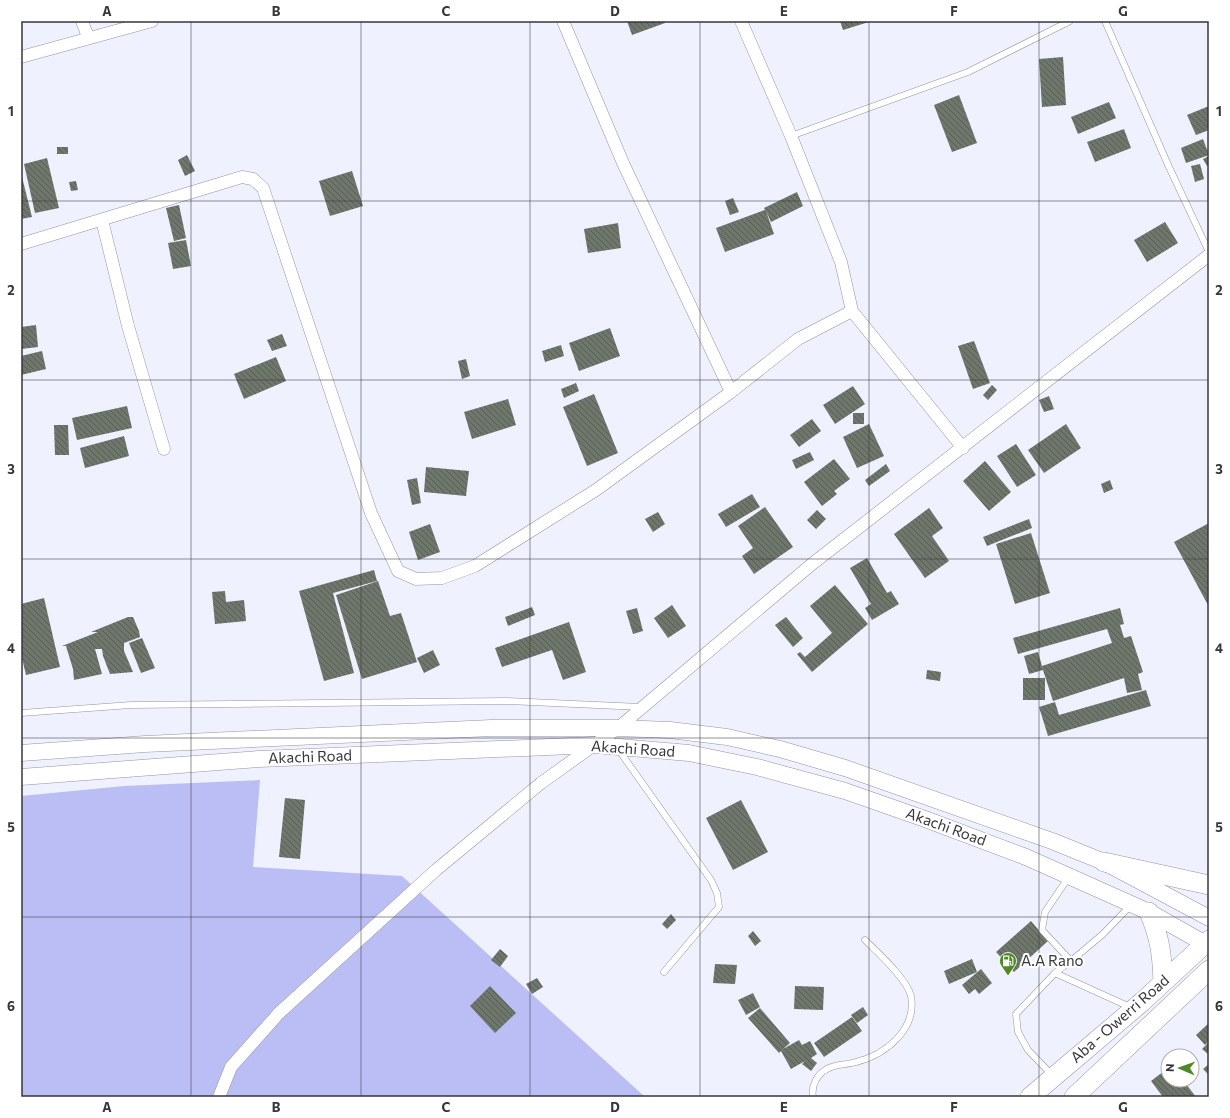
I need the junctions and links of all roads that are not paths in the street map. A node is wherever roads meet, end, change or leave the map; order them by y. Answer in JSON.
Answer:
{"nodes":[{"id":1,"x":82,"y":21,"type":"edge"},
{"id":2,"x":152,"y":21,"type":"edge"},
{"id":3,"x":563,"y":21,"type":"edge"},
{"id":4,"x":741,"y":21,"type":"edge"},
{"id":5,"x":1070,"y":21,"type":"edge"},
{"id":6,"x":1105,"y":21,"type":"edge"},
{"id":7,"x":88,"y":37,"type":"junction"},
{"id":8,"x":21,"y":57,"type":"edge"},
{"id":9,"x":791,"y":136,"type":"junction"},
{"id":10,"x":102,"y":220,"type":"junction"},
{"id":11,"x":21,"y":244,"type":"edge"},
{"id":12,"x":1209,"y":253,"type":"edge"},
{"id":13,"x":852,"y":311,"type":"junction"},
{"id":14,"x":731,"y":392,"type":"junction"},
{"id":15,"x":963,"y":448,"type":"junction"},
{"id":16,"x":164,"y":449,"type":"dead end"},
{"id":17,"x":641,"y":707,"type":"junction"},
{"id":18,"x":21,"y":713,"type":"edge"},
{"id":19,"x":618,"y":728,"type":"junction"},
{"id":20,"x":596,"y":745,"type":"junction"},
{"id":21,"x":616,"y":746,"type":"junction"},
{"id":22,"x":21,"y":753,"type":"edge"},
{"id":23,"x":21,"y":777,"type":"edge"},
{"id":24,"x":1104,"y":862,"type":"junction"},
{"id":25,"x":1069,"y":876,"type":"junction"},
{"id":26,"x":1209,"y":885,"type":"edge"},
{"id":27,"x":1131,"y":904,"type":"junction"},
{"id":28,"x":1149,"y":912,"type":"junction"},
{"id":29,"x":1209,"y":918,"type":"edge"},
{"id":30,"x":865,"y":940,"type":"dead end"},
{"id":31,"x":1208,"y":943,"type":"edge"},
{"id":32,"x":1071,"y":961,"type":"junction"},
{"id":33,"x":1209,"y":970,"type":"edge"},
{"id":34,"x":664,"y":972,"type":"dead end"},
{"id":35,"x":1055,"y":973,"type":"junction"},
{"id":36,"x":1163,"y":982,"type":"junction"},
{"id":37,"x":1133,"y":1009,"type":"junction"},
{"id":38,"x":1053,"y":1077,"type":"junction"},
{"id":39,"x":219,"y":1097,"type":"edge"},
{"id":40,"x":813,"y":1097,"type":"edge"},
{"id":41,"x":1030,"y":1097,"type":"edge"},
{"id":42,"x":1074,"y":1097,"type":"edge"}],
"edges":[{"from":1,"to":7,"type":"street"},
{"from":2,"to":7,"type":"street"},
{"from":3,"to":14,"type":"street"},
{"from":4,"to":9,"type":"street"},
{"from":5,"to":9,"type":"lane"},
{"from":6,"to":12,"type":"lane"},
{"from":7,"to":8,"type":"street"},
{"from":9,"to":13,"type":"street"},
{"from":10,"to":11,"type":"street"},
{"from":10,"to":14,"type":"street"},
{"from":10,"to":16,"type":"street"},
{"from":12,"to":15,"type":"street"},
{"from":13,"to":14,"type":"street"},
{"from":13,"to":15,"type":"street"},
{"from":15,"to":17,"type":"street"},
{"from":17,"to":18,"type":"lane"},
{"from":17,"to":19,"type":"street"},
{"from":19,"to":20,"type":"street"},
{"from":19,"to":22,"type":"main road","name":"Akachi Road"},
{"from":19,"to":24,"type":"main road","name":"Akachi Road"},
{"from":20,"to":21,"type":"main road","name":"Akachi Road"},
{"from":20,"to":23,"type":"main road","name":"Akachi Road"},
{"from":20,"to":39,"type":"street"},
{"from":21,"to":25,"type":"main road","name":"Akachi Road"},
{"from":21,"to":34,"type":"lane"},
{"from":24,"to":26,"type":"highway"},
{"from":24,"to":29,"type":"main road","name":"Akachi Road"},
{"from":25,"to":27,"type":"main road","name":"Akachi Road"},
{"from":25,"to":32,"type":"lane"},
{"from":27,"to":28,"type":"main road","name":"Akachi Road"},
{"from":27,"to":32,"type":"lane"},
{"from":28,"to":31,"type":"main road","name":"Akachi Road"},
{"from":28,"to":36,"type":"highway"},
{"from":30,"to":40,"type":"lane"},
{"from":31,"to":36,"type":"highway","name":"Aba - Owerri Road"},
{"from":32,"to":35,"type":"lane"},
{"from":33,"to":42,"type":"highway","name":"Aba - Owerri Road"},
{"from":35,"to":37,"type":"lane"},
{"from":35,"to":38,"type":"lane"},
{"from":36,"to":37,"type":"highway","name":"Aba - Owerri Road"},
{"from":37,"to":38,"type":"highway","name":"Aba - Owerri Road"},
{"from":38,"to":41,"type":"highway","name":"Aba - Owerri Road"}]}
